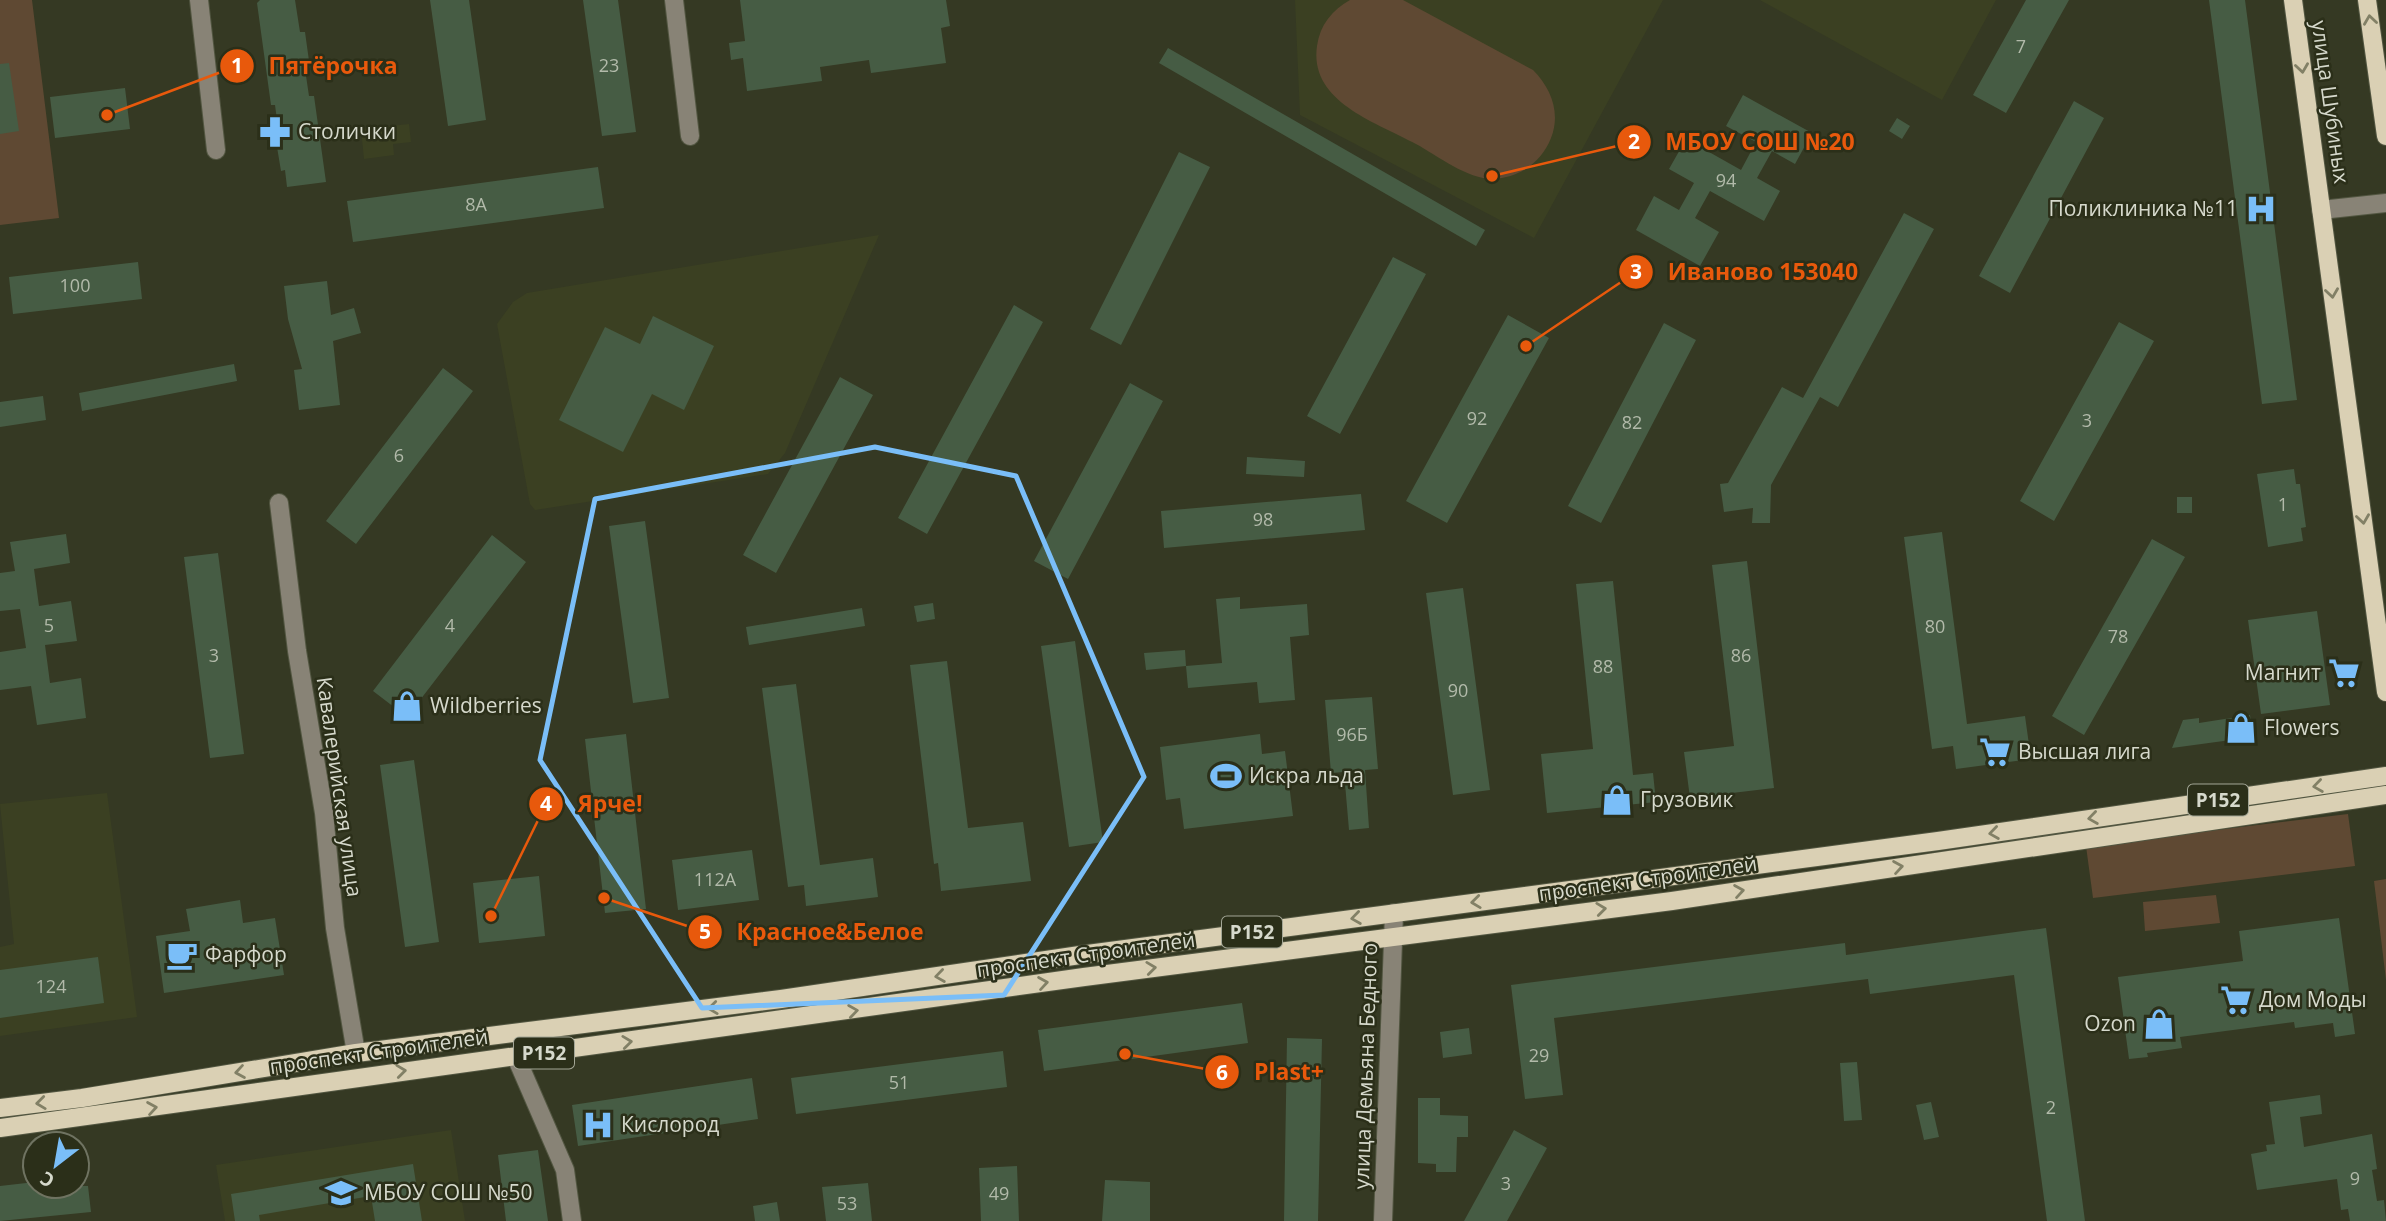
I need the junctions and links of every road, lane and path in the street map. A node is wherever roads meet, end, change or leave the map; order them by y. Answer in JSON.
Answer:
{"nodes":[{"id":1,"x":199,"y":0,"type":"edge"},
{"id":2,"x":674,"y":0,"type":"edge"},
{"id":3,"x":2293,"y":0,"type":"edge"},
{"id":4,"x":2367,"y":0,"type":"edge"},
{"id":5,"x":690,"y":136,"type":"dead end"},
{"id":6,"x":2386,"y":136,"type":"edge"},
{"id":7,"x":216,"y":150,"type":"dead end"},
{"id":8,"x":2386,"y":203,"type":"edge"},
{"id":9,"x":2321,"y":210,"type":"junction"},
{"id":10,"x":279,"y":503,"type":"dead end"},
{"id":11,"x":2386,"y":692,"type":"edge"},
{"id":12,"x":2386,"y":776,"type":"edge"},
{"id":13,"x":2386,"y":795,"type":"edge"},
{"id":14,"x":1853,"y":852,"type":"junction"},
{"id":15,"x":1805,"y":859,"type":"junction"},
{"id":16,"x":1855,"y":874,"type":"junction"},
{"id":17,"x":1806,"y":880,"type":"junction"},
{"id":18,"x":1394,"y":913,"type":"junction"},
{"id":19,"x":1394,"y":937,"type":"junction"},
{"id":20,"x":513,"y":1032,"type":"junction"},
{"id":21,"x":356,"y":1053,"type":"junction"},
{"id":22,"x":516,"y":1057,"type":"junction"},
{"id":23,"x":361,"y":1076,"type":"junction"},
{"id":24,"x":0,"y":1108,"type":"edge"},
{"id":25,"x":0,"y":1128,"type":"edge"},
{"id":26,"x":572,"y":1221,"type":"edge"},
{"id":27,"x":1383,"y":1221,"type":"edge"}],
"edges":[{"from":1,"to":7,"type":"street"},
{"from":2,"to":5,"type":"street"},
{"from":3,"to":9,"type":"main road","name":"улица Шубиных","one_way":true},
{"from":6,"to":4,"type":"main road","one_way":true},
{"from":8,"to":9,"type":"street","name":"улица Шубиных"},
{"from":9,"to":11,"type":"main road","name":"улица Шубиных","one_way":true},
{"from":10,"to":21,"type":"street","name":"Кавалерийская улица"},
{"from":12,"to":14,"type":"main road","name":"проспект Строителей","number":"Р152","one_way":true},
{"from":16,"to":13,"type":"main road","name":"проспект Строителей","number":"Р152","one_way":true},
{"from":14,"to":15,"type":"main road","name":"проспект Строителей","number":"Р152"},
{"from":14,"to":16,"type":"main road"},
{"from":15,"to":17,"type":"main road"},
{"from":15,"to":18,"type":"main road","name":"проспект Строителей","number":"Р152","one_way":true},
{"from":16,"to":17,"type":"main road","name":"проспект Строителей","number":"Р152"},
{"from":19,"to":17,"type":"main road","name":"проспект Строителей","number":"Р152","one_way":true},
{"from":18,"to":19,"type":"street","name":"улица Демьяна Бедного"},
{"from":18,"to":20,"type":"main road","name":"проспект Строителей","number":"Р152","one_way":true},
{"from":22,"to":19,"type":"main road","name":"проспект Строителей","number":"Р152","one_way":true},
{"from":19,"to":27,"type":"street","name":"улица Демьяна Бедного"},
{"from":20,"to":21,"type":"main road","name":"проспект Строителей","number":"Р152"},
{"from":20,"to":22,"type":"main road"},
{"from":21,"to":23,"type":"main road","name":"Кавалерийская улица"},
{"from":21,"to":24,"type":"main road","name":"проспект Строителей","number":"Р152","one_way":true},
{"from":23,"to":22,"type":"main road","name":"проспект Строителей","number":"Р152","one_way":true},
{"from":22,"to":26,"type":"street"},
{"from":25,"to":23,"type":"main road","name":"проспект Строителей","number":"Р152","one_way":true}]}
